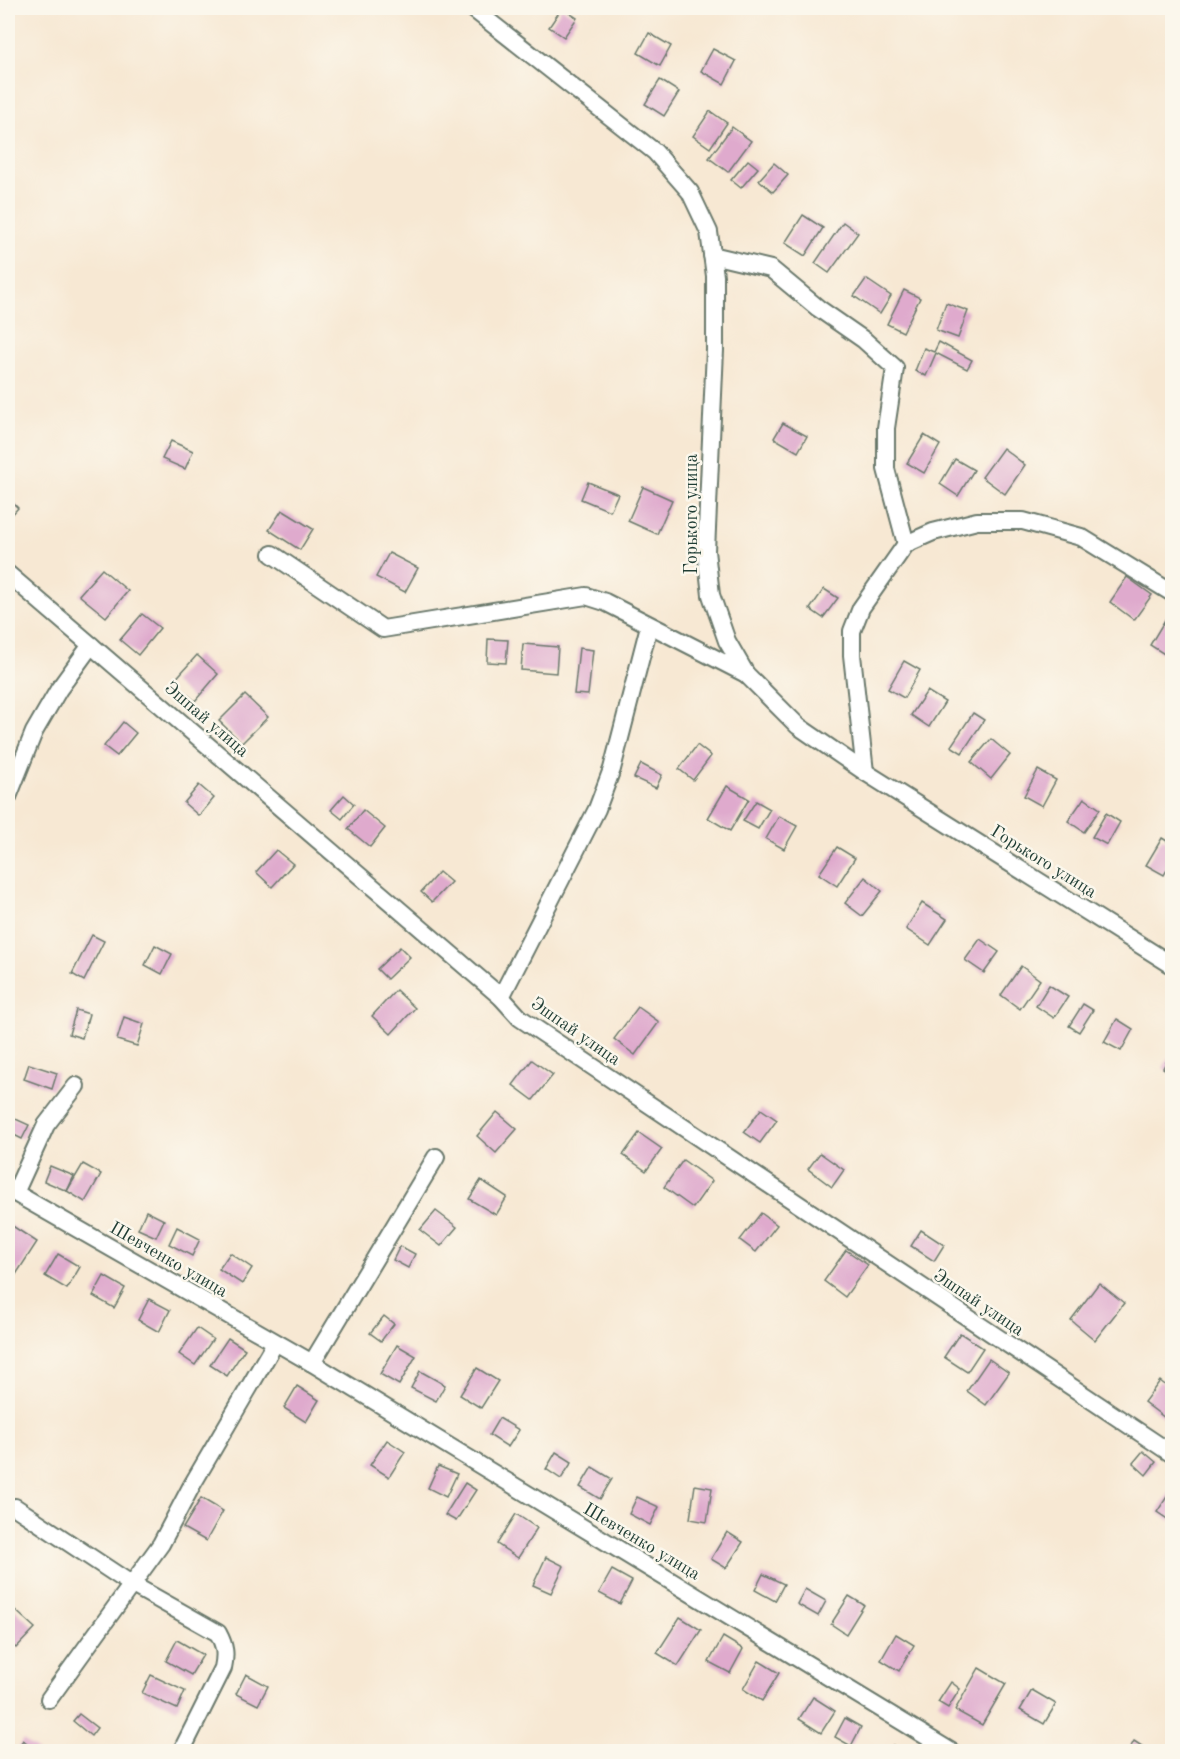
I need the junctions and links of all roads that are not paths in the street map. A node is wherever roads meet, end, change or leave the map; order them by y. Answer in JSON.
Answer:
{"nodes":[{"id":1,"x":472,"y":8,"type":"edge"},
{"id":2,"x":712,"y":255,"type":"junction"},
{"id":3,"x":906,"y":544,"type":"junction"},
{"id":4,"x":272,"y":554,"type":"dead end"},
{"id":5,"x":8,"y":574,"type":"edge"},
{"id":6,"x":1173,"y":593,"type":"edge"},
{"id":7,"x":649,"y":626,"type":"junction"},
{"id":8,"x":90,"y":645,"type":"junction"},
{"id":9,"x":746,"y":675,"type":"junction"},
{"id":10,"x":865,"y":772,"type":"junction"},
{"id":11,"x":8,"y":797,"type":"edge"},
{"id":12,"x":1173,"y":965,"type":"edge"},
{"id":13,"x":501,"y":997,"type":"junction"},
{"id":14,"x":76,"y":1086,"type":"dead end"},
{"id":15,"x":436,"y":1157,"type":"dead end"},
{"id":16,"x":11,"y":1191,"type":"edge"},
{"id":17,"x":275,"y":1343,"type":"junction"},
{"id":18,"x":312,"y":1363,"type":"junction"},
{"id":19,"x":1173,"y":1455,"type":"edge"},
{"id":20,"x":15,"y":1507,"type":"dead end"},
{"id":21,"x":131,"y":1584,"type":"junction"},
{"id":22,"x":49,"y":1699,"type":"dead end"},
{"id":23,"x":181,"y":1752,"type":"edge"},
{"id":24,"x":952,"y":1752,"type":"edge"}],
"edges":[{"from":1,"to":2,"type":"street","name":"Горького улица"},
{"from":2,"to":3,"type":"street"},
{"from":2,"to":9,"type":"street","name":"Горького улица"},
{"from":3,"to":6,"type":"street"},
{"from":3,"to":10,"type":"street"},
{"from":4,"to":7,"type":"street"},
{"from":5,"to":8,"type":"street","name":"Эшпай улица"},
{"from":7,"to":9,"type":"street"},
{"from":7,"to":13,"type":"street"},
{"from":8,"to":11,"type":"street"},
{"from":8,"to":13,"type":"street","name":"Эшпай улица"},
{"from":9,"to":10,"type":"street","name":"Горького улица"},
{"from":10,"to":12,"type":"street","name":"Горького улица"},
{"from":13,"to":19,"type":"street","name":"Эшпай улица"},
{"from":14,"to":16,"type":"street"},
{"from":15,"to":18,"type":"street"},
{"from":16,"to":17,"type":"street","name":"Шевченко улица"},
{"from":17,"to":18,"type":"street","name":"Шевченко улица"},
{"from":17,"to":21,"type":"street"},
{"from":18,"to":24,"type":"street","name":"Шевченко улица"},
{"from":20,"to":21,"type":"street"},
{"from":21,"to":22,"type":"street"},
{"from":21,"to":23,"type":"street"}]}
